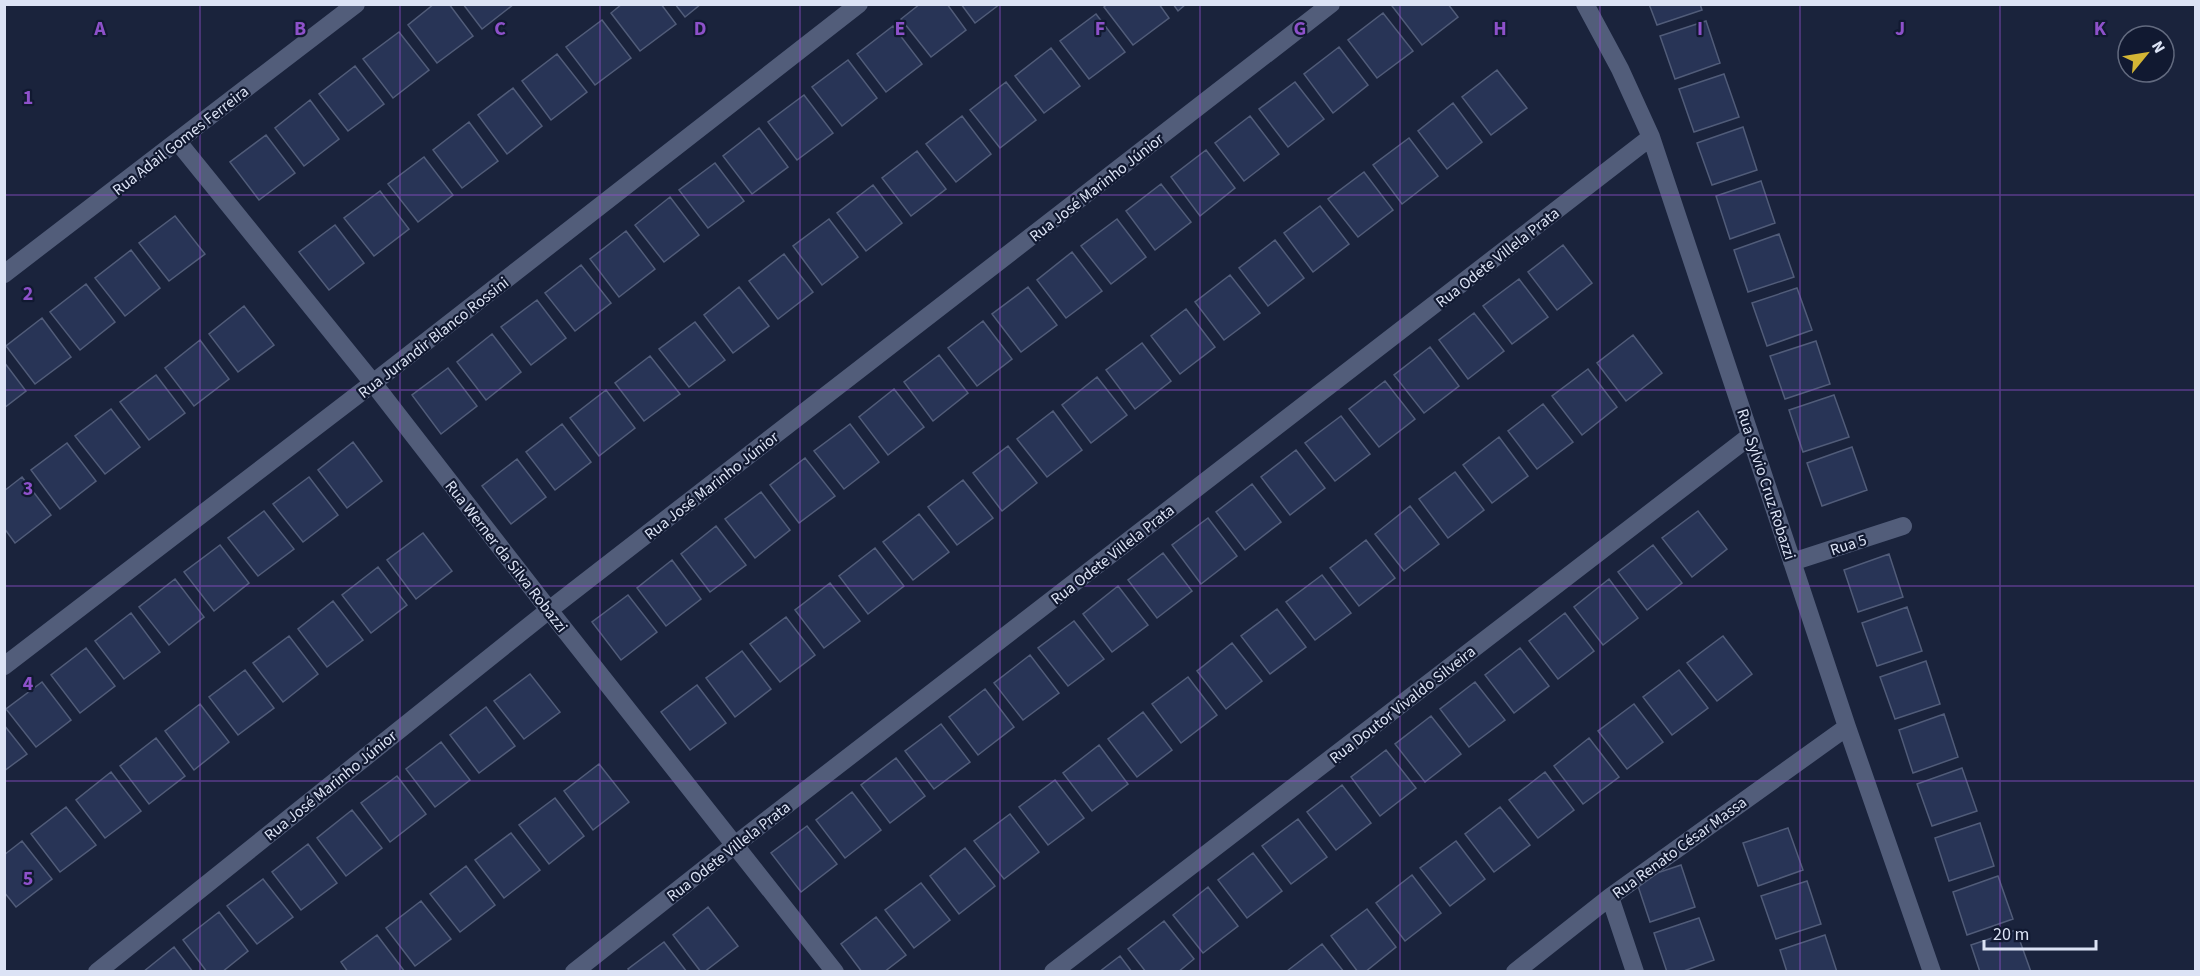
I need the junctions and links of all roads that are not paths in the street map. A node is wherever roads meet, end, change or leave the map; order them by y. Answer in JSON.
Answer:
{"nodes":[{"id":1,"x":356,"y":4,"type":"edge"},
{"id":2,"x":859,"y":4,"type":"edge"},
{"id":3,"x":1331,"y":4,"type":"edge"},
{"id":4,"x":1585,"y":4,"type":"edge"},
{"id":5,"x":1651,"y":137,"type":"junction"},
{"id":6,"x":178,"y":142,"type":"junction"},
{"id":7,"x":4,"y":274,"type":"edge"},
{"id":8,"x":373,"y":383,"type":"junction"},
{"id":9,"x":1750,"y":436,"type":"junction"},
{"id":10,"x":1904,"y":526,"type":"dead end"},
{"id":11,"x":1792,"y":562,"type":"junction"},
{"id":12,"x":549,"y":610,"type":"junction"},
{"id":13,"x":4,"y":666,"type":"edge"},
{"id":14,"x":1847,"y":727,"type":"junction"},
{"id":15,"x":736,"y":844,"type":"junction"},
{"id":16,"x":1610,"y":897,"type":"junction"},
{"id":17,"x":97,"y":972,"type":"edge"},
{"id":18,"x":574,"y":972,"type":"edge"},
{"id":19,"x":835,"y":972,"type":"edge"},
{"id":20,"x":1053,"y":972,"type":"edge"},
{"id":21,"x":1515,"y":972,"type":"edge"},
{"id":22,"x":1635,"y":972,"type":"edge"},
{"id":23,"x":1932,"y":972,"type":"edge"}],
"edges":[{"from":1,"to":6,"type":"street","name":"Rua Adail Gomes Ferreira"},
{"from":2,"to":8,"type":"street","name":"Rua Jurandir Blanco Rossini"},
{"from":3,"to":12,"type":"street","name":"Rua José Marinho Júnior"},
{"from":4,"to":5,"type":"street","name":"Rua Sylvio Cruz Robazzi"},
{"from":5,"to":9,"type":"street","name":"Rua Sylvio Cruz Robazzi"},
{"from":5,"to":15,"type":"street","name":"Rua Odete Villela Prata"},
{"from":6,"to":7,"type":"street","name":"Rua Adail Gomes Ferreira"},
{"from":6,"to":8,"type":"street","name":"Rua Werner da Silva Robazzi"},
{"from":8,"to":12,"type":"street","name":"Rua Werner da Silva Robazzi"},
{"from":8,"to":13,"type":"street","name":"Rua Jurandir Blanco Rossini"},
{"from":9,"to":11,"type":"street","name":"Rua Sylvio Cruz Robazzi"},
{"from":9,"to":20,"type":"street","name":"Rua Doutor Vivaldo Silveira"},
{"from":10,"to":11,"type":"street","name":"Rua 5"},
{"from":11,"to":14,"type":"street","name":"Rua Sylvio Cruz Robazzi"},
{"from":12,"to":15,"type":"street","name":"Rua Werner da Silva Robazzi"},
{"from":12,"to":17,"type":"street","name":"Rua José Marinho Júnior"},
{"from":14,"to":16,"type":"street","name":"Rua Renato César Massa"},
{"from":14,"to":23,"type":"street","name":"Rua Sylvio Cruz Robazzi"},
{"from":15,"to":18,"type":"street","name":"Rua Odete Villela Prata"},
{"from":15,"to":19,"type":"street","name":"Rua Werner da Silva Robazzi"},
{"from":16,"to":21,"type":"street","name":"Rua Renato César Massa"},
{"from":16,"to":22,"type":"street"}]}
